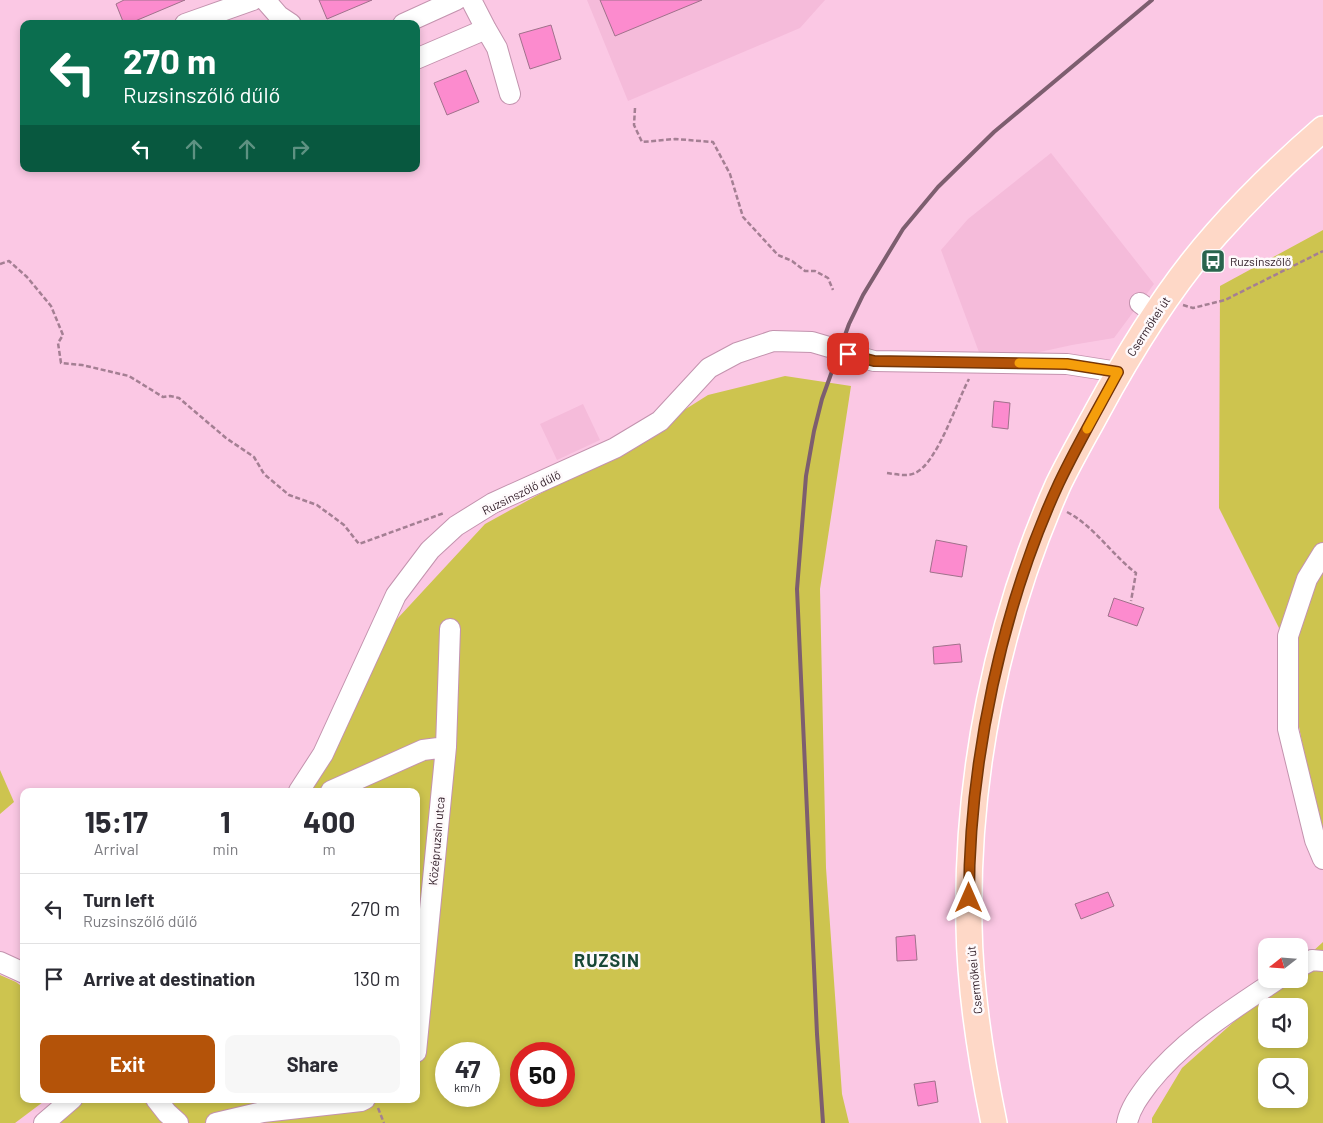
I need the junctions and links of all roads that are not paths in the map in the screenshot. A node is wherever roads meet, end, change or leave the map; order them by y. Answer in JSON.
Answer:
{"nodes":[{"id":1,"x":252,"y":0,"type":"edge"},
{"id":2,"x":264,"y":0,"type":"edge"},
{"id":3,"x":456,"y":0,"type":"edge"},
{"id":4,"x":471,"y":0,"type":"edge"},
{"id":5,"x":196,"y":20,"type":"edge"},
{"id":6,"x":284,"y":20,"type":"edge"},
{"id":7,"x":412,"y":20,"type":"edge"},
{"id":8,"x":486,"y":29,"type":"junction"},
{"id":9,"x":420,"y":57,"type":"edge"},
{"id":10,"x":510,"y":94,"type":"dead end"},
{"id":11,"x":1323,"y":129,"type":"edge"},
{"id":12,"x":829,"y":347,"type":"dead end"},
{"id":13,"x":848,"y":354,"type":"dead end"},
{"id":14,"x":1118,"y":372,"type":"junction"},
{"id":15,"x":1323,"y":554,"type":"edge"},
{"id":16,"x":450,"y":629,"type":"dead end"},
{"id":17,"x":446,"y":746,"type":"junction"},
{"id":18,"x":301,"y":788,"type":"edge"},
{"id":19,"x":337,"y":788,"type":"edge"},
{"id":20,"x":1323,"y":859,"type":"edge"},
{"id":21,"x":1323,"y":961,"type":"edge"},
{"id":22,"x":0,"y":962,"type":"edge"},
{"id":23,"x":1308,"y":962,"type":"edge"},
{"id":24,"x":20,"y":971,"type":"edge"},
{"id":25,"x":1265,"y":988,"type":"edge"},
{"id":26,"x":420,"y":1011,"type":"edge"},
{"id":27,"x":67,"y":1103,"type":"edge"},
{"id":28,"x":159,"y":1103,"type":"edge"},
{"id":29,"x":343,"y":1103,"type":"edge"},
{"id":30,"x":44,"y":1123,"type":"edge"},
{"id":31,"x":178,"y":1123,"type":"edge"},
{"id":32,"x":216,"y":1123,"type":"edge"},
{"id":33,"x":994,"y":1123,"type":"edge"},
{"id":34,"x":1127,"y":1123,"type":"edge"}],
"edges":[{"from":1,"to":5,"type":"street"},
{"from":2,"to":6,"type":"street"},
{"from":3,"to":7,"type":"street"},
{"from":4,"to":8,"type":"street"},
{"from":8,"to":9,"type":"street"},
{"from":8,"to":10,"type":"street"},
{"from":11,"to":14,"type":"main road","name":"Csermőkei út"},
{"from":12,"to":18,"type":"street","name":"Ruzsinszőlő dűlő"},
{"from":13,"to":14,"type":"street"},
{"from":14,"to":33,"type":"main road","name":"Csermőkei út"},
{"from":15,"to":20,"type":"street"},
{"from":16,"to":17,"type":"street","name":"Középruzsin utca"},
{"from":17,"to":19,"type":"street"},
{"from":17,"to":26,"type":"street","name":"Középruzsin utca"},
{"from":21,"to":23,"type":"street"},
{"from":22,"to":24,"type":"street"},
{"from":25,"to":34,"type":"street"},
{"from":27,"to":30,"type":"street"},
{"from":28,"to":31,"type":"street"},
{"from":29,"to":32,"type":"street"}]}
